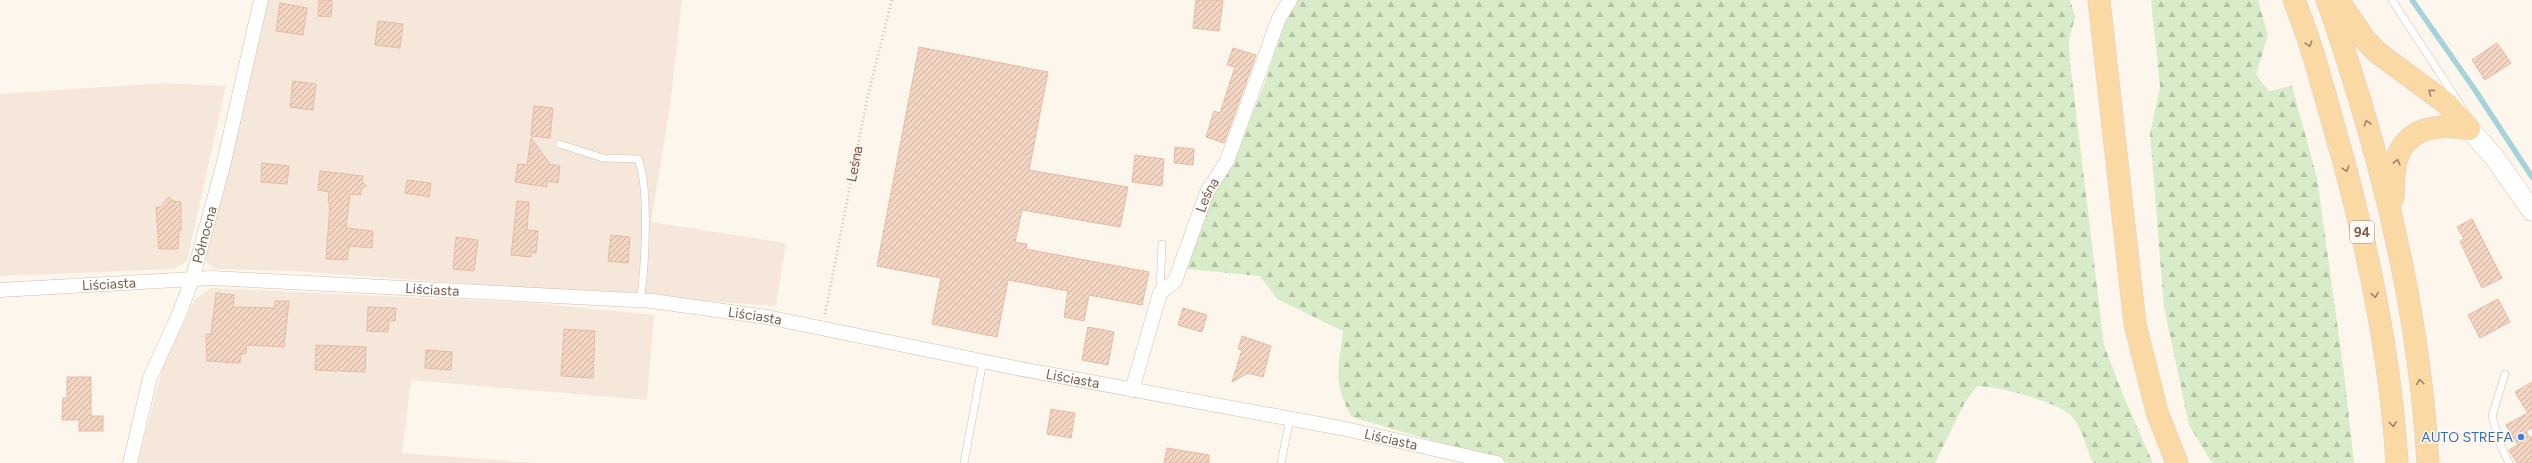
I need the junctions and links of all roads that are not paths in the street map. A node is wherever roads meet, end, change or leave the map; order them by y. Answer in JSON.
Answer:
{"nodes":[{"id":1,"x":261,"y":0,"type":"edge"},
{"id":2,"x":1290,"y":0,"type":"edge"},
{"id":3,"x":2099,"y":0,"type":"edge"},
{"id":4,"x":2327,"y":0,"type":"edge"},
{"id":5,"x":2338,"y":0,"type":"edge"},
{"id":6,"x":2392,"y":0,"type":"edge"},
{"id":7,"x":2295,"y":2,"type":"edge"},
{"id":8,"x":2469,"y":129,"type":"junction"},
{"id":9,"x":559,"y":144,"type":"dead end"},
{"id":10,"x":2532,"y":211,"type":"edge"},
{"id":11,"x":2397,"y":242,"type":"junction"},
{"id":12,"x":1162,"y":244,"type":"dead end"},
{"id":13,"x":192,"y":280,"type":"junction"},
{"id":14,"x":0,"y":290,"type":"edge"},
{"id":15,"x":1160,"y":293,"type":"junction"},
{"id":16,"x":640,"y":301,"type":"junction"},
{"id":17,"x":983,"y":361,"type":"junction"},
{"id":18,"x":2505,"y":374,"type":"dead end"},
{"id":19,"x":1132,"y":390,"type":"junction"},
{"id":20,"x":1290,"y":418,"type":"junction"},
{"id":21,"x":1465,"y":459,"type":"edge"},
{"id":22,"x":130,"y":463,"type":"edge"},
{"id":23,"x":964,"y":463,"type":"edge"},
{"id":24,"x":1281,"y":463,"type":"edge"},
{"id":25,"x":1497,"y":463,"type":"edge"},
{"id":26,"x":2177,"y":463,"type":"edge"},
{"id":27,"x":2397,"y":463,"type":"edge"},
{"id":28,"x":2428,"y":463,"type":"edge"},
{"id":29,"x":2509,"y":463,"type":"edge"}],
"edges":[{"from":1,"to":13,"type":"street","name":"Północna"},
{"from":2,"to":15,"type":"street","name":"Leśna"},
{"from":3,"to":26,"type":"main road"},
{"from":11,"to":4,"type":"main road","number":"94","one_way":true},
{"from":8,"to":5,"type":"main road","one_way":true},
{"from":6,"to":8,"type":"lane"},
{"from":7,"to":27,"type":"main road","number":"94","one_way":true},
{"from":8,"to":10,"type":"main road"},
{"from":11,"to":8,"type":"main road","one_way":true},
{"from":9,"to":16,"type":"lane"},
{"from":28,"to":11,"type":"main road","number":"94","one_way":true},
{"from":12,"to":15,"type":"lane"},
{"from":13,"to":14,"type":"street","name":"Liściasta"},
{"from":13,"to":16,"type":"street","name":"Liściasta"},
{"from":13,"to":22,"type":"street","name":"Północna"},
{"from":15,"to":19,"type":"street"},
{"from":16,"to":17,"type":"street","name":"Liściasta"},
{"from":17,"to":19,"type":"street","name":"Liściasta"},
{"from":17,"to":23,"type":"lane"},
{"from":18,"to":29,"type":"lane"},
{"from":19,"to":20,"type":"street","name":"Liściasta"},
{"from":20,"to":21,"type":"street","name":"Liściasta"},
{"from":20,"to":24,"type":"lane"},
{"from":21,"to":25,"type":"street","name":"Liściasta"}]}
